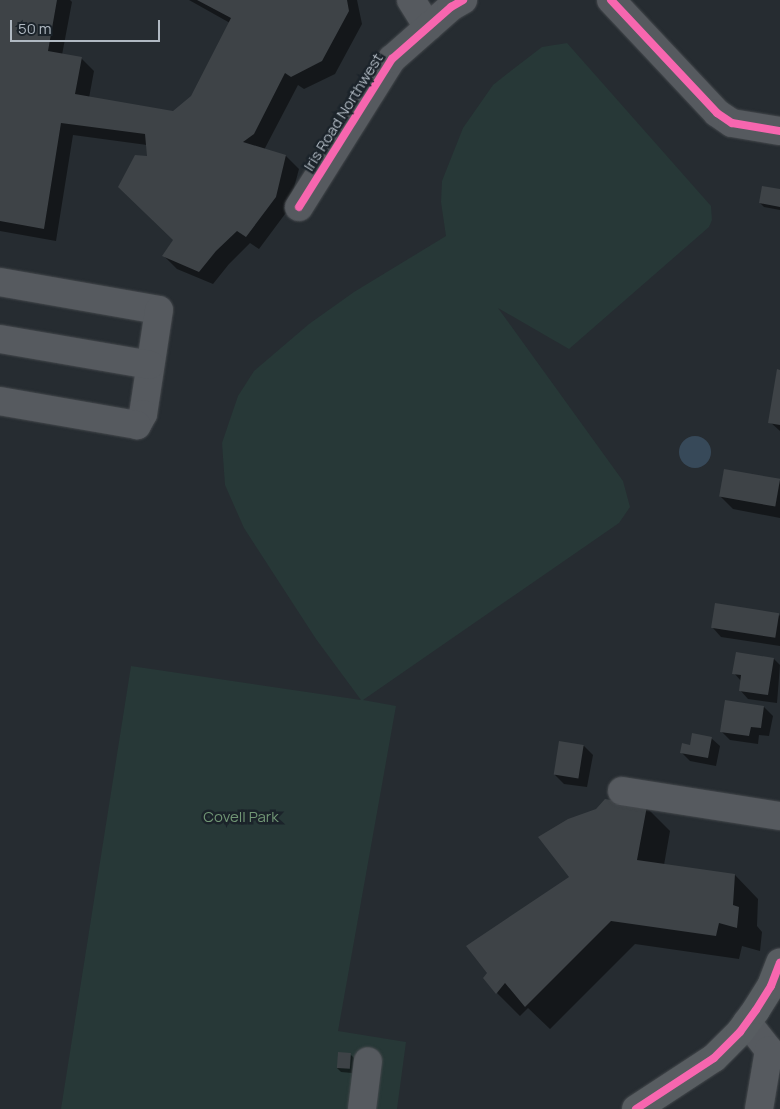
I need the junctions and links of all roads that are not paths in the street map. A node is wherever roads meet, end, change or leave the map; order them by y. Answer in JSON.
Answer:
{"nodes":[{"id":1,"x":411,"y":0,"type":"edge"},
{"id":2,"x":463,"y":0,"type":"edge"},
{"id":3,"x":611,"y":0,"type":"edge"},
{"id":4,"x":428,"y":27,"type":"junction"},
{"id":5,"x":780,"y":131,"type":"edge"},
{"id":6,"x":300,"y":207,"type":"dead end"},
{"id":7,"x":0,"y":282,"type":"edge"},
{"id":8,"x":0,"y":339,"type":"edge"},
{"id":9,"x":150,"y":365,"type":"junction"},
{"id":10,"x":0,"y":401,"type":"edge"},
{"id":11,"x":622,"y":792,"type":"dead end"},
{"id":12,"x":780,"y":816,"type":"edge"},
{"id":13,"x":780,"y":963,"type":"edge"},
{"id":14,"x":746,"y":1022,"type":"junction"},
{"id":15,"x":368,"y":1061,"type":"dead end"},
{"id":16,"x":362,"y":1109,"type":"edge"},
{"id":17,"x":636,"y":1109,"type":"edge"},
{"id":18,"x":758,"y":1109,"type":"edge"}],
"edges":[{"from":1,"to":4,"type":"street"},
{"from":2,"to":4,"type":"street","name":"Iris Road Northwest"},
{"from":3,"to":5,"type":"street"},
{"from":4,"to":6,"type":"street","name":"Iris Road Northwest"},
{"from":7,"to":9,"type":"street"},
{"from":8,"to":9,"type":"street"},
{"from":9,"to":10,"type":"street"},
{"from":11,"to":12,"type":"street"},
{"from":13,"to":14,"type":"main road"},
{"from":14,"to":17,"type":"main road"},
{"from":14,"to":18,"type":"street"},
{"from":15,"to":16,"type":"street"}]}
